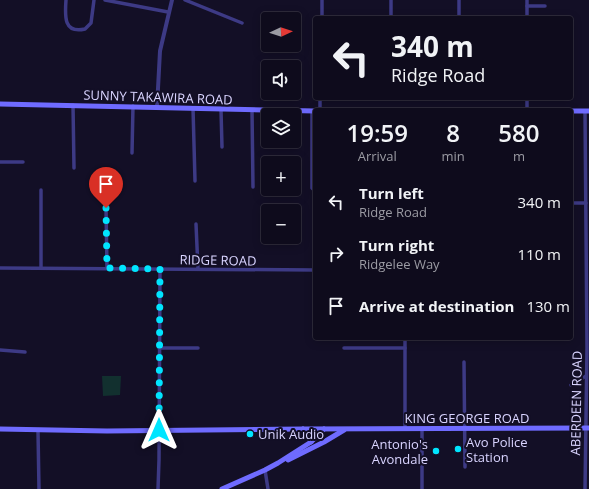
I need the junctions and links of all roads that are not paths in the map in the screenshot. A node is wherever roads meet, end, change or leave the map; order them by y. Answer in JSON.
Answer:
{"nodes":[{"id":1,"x":66,"y":0,"type":"edge"},
{"id":2,"x":94,"y":0,"type":"edge"},
{"id":3,"x":105,"y":0,"type":"edge"},
{"id":4,"x":172,"y":0,"type":"edge"},
{"id":5,"x":186,"y":0,"type":"edge"},
{"id":6,"x":322,"y":0,"type":"edge"},
{"id":7,"x":391,"y":0,"type":"edge"},
{"id":8,"x":459,"y":0,"type":"edge"},
{"id":9,"x":527,"y":0,"type":"edge"},
{"id":10,"x":527,"y":6,"type":"junction"},
{"id":11,"x":545,"y":6,"type":"dead end"},
{"id":12,"x":168,"y":12,"type":"junction"},
{"id":13,"x":322,"y":16,"type":"edge"},
{"id":14,"x":391,"y":16,"type":"edge"},
{"id":15,"x":459,"y":16,"type":"edge"},
{"id":16,"x":527,"y":16,"type":"edge"},
{"id":17,"x":242,"y":23,"type":"dead end"},
{"id":18,"x":0,"y":104,"type":"edge"},
{"id":19,"x":73,"y":105,"type":"junction"},
{"id":20,"x":133,"y":106,"type":"junction"},
{"id":21,"x":157,"y":107,"type":"junction"},
{"id":22,"x":193,"y":108,"type":"junction"},
{"id":23,"x":222,"y":110,"type":"junction"},
{"id":24,"x":252,"y":110,"type":"junction"},
{"id":25,"x":313,"y":111,"type":"edge"},
{"id":26,"x":573,"y":111,"type":"edge"},
{"id":27,"x":587,"y":111,"type":"edge"},
{"id":28,"x":222,"y":146,"type":"dead end"},
{"id":29,"x":132,"y":153,"type":"dead end"},
{"id":30,"x":0,"y":162,"type":"edge"},
{"id":31,"x":24,"y":162,"type":"dead end"},
{"id":32,"x":74,"y":168,"type":"dead end"},
{"id":33,"x":195,"y":181,"type":"dead end"},
{"id":34,"x":253,"y":187,"type":"dead end"},
{"id":35,"x":313,"y":189,"type":"edge"},
{"id":36,"x":41,"y":190,"type":"dead end"},
{"id":37,"x":573,"y":203,"type":"edge"},
{"id":38,"x":586,"y":203,"type":"junction"},
{"id":39,"x":106,"y":208,"type":"dead end"},
{"id":40,"x":196,"y":224,"type":"dead end"},
{"id":41,"x":0,"y":268,"type":"edge"},
{"id":42,"x":41,"y":268,"type":"junction"},
{"id":43,"x":107,"y":268,"type":"junction"},
{"id":44,"x":160,"y":269,"type":"junction"},
{"id":45,"x":198,"y":269,"type":"junction"},
{"id":46,"x":313,"y":270,"type":"edge"},
{"id":47,"x":405,"y":340,"type":"edge"},
{"id":48,"x":159,"y":348,"type":"junction"},
{"id":49,"x":198,"y":348,"type":"dead end"},
{"id":50,"x":344,"y":348,"type":"dead end"},
{"id":51,"x":405,"y":348,"type":"junction"},
{"id":52,"x":588,"y":348,"type":"edge"},
{"id":53,"x":0,"y":350,"type":"edge"},
{"id":54,"x":25,"y":352,"type":"dead end"},
{"id":55,"x":464,"y":362,"type":"dead end"},
{"id":56,"x":586,"y":376,"type":"junction"},
{"id":57,"x":571,"y":386,"type":"dead end"},
{"id":58,"x":422,"y":428,"type":"junction"},
{"id":59,"x":464,"y":428,"type":"junction"},
{"id":60,"x":587,"y":428,"type":"edge"},
{"id":61,"x":0,"y":429,"type":"edge"},
{"id":62,"x":303,"y":429,"type":"junction"},
{"id":63,"x":324,"y":429,"type":"junction"},
{"id":64,"x":345,"y":429,"type":"junction"},
{"id":65,"x":405,"y":429,"type":"junction"},
{"id":66,"x":159,"y":430,"type":"junction"},
{"id":67,"x":38,"y":431,"type":"junction"},
{"id":68,"x":311,"y":442,"type":"junction"},
{"id":69,"x":324,"y":442,"type":"junction"},
{"id":70,"x":278,"y":463,"type":"junction"},
{"id":71,"x":464,"y":467,"type":"dead end"},
{"id":72,"x":266,"y":470,"type":"junction"},
{"id":73,"x":39,"y":489,"type":"edge"},
{"id":74,"x":158,"y":489,"type":"edge"},
{"id":75,"x":222,"y":489,"type":"edge"},
{"id":76,"x":268,"y":489,"type":"edge"},
{"id":77,"x":422,"y":489,"type":"edge"},
{"id":78,"x":585,"y":489,"type":"edge"}],
"edges":[{"from":1,"to":2,"type":"street"},
{"from":3,"to":12,"type":"street"},
{"from":4,"to":12,"type":"street"},
{"from":5,"to":17,"type":"street"},
{"from":6,"to":13,"type":"street"},
{"from":7,"to":14,"type":"street"},
{"from":8,"to":15,"type":"street"},
{"from":9,"to":10,"type":"street"},
{"from":10,"to":11,"type":"street"},
{"from":10,"to":16,"type":"street"},
{"from":12,"to":21,"type":"street"},
{"from":18,"to":19,"type":"main road","name":"SUNNY TAKAWIRA ROAD"},
{"from":19,"to":20,"type":"main road","name":"SUNNY TAKAWIRA ROAD"},
{"from":19,"to":32,"type":"street"},
{"from":20,"to":21,"type":"main road","name":"SUNNY TAKAWIRA ROAD"},
{"from":20,"to":29,"type":"street"},
{"from":21,"to":22,"type":"main road","name":"SUNNY TAKAWIRA ROAD"},
{"from":22,"to":23,"type":"main road","name":"SUNNY TAKAWIRA ROAD"},
{"from":22,"to":33,"type":"street"},
{"from":23,"to":24,"type":"main road","name":"SUNNY TAKAWIRA ROAD"},
{"from":23,"to":28,"type":"street"},
{"from":24,"to":25,"type":"main road","name":"SUNNY TAKAWIRA ROAD"},
{"from":24,"to":34,"type":"street"},
{"from":25,"to":35,"type":"street"},
{"from":26,"to":27,"type":"main road"},
{"from":27,"to":38,"type":"street","name":"ABERDEEN ROAD"},
{"from":30,"to":31,"type":"street"},
{"from":36,"to":42,"type":"street"},
{"from":37,"to":38,"type":"street"},
{"from":38,"to":52,"type":"street","name":"ABERDEEN ROAD"},
{"from":39,"to":43,"type":"street"},
{"from":40,"to":45,"type":"street"},
{"from":41,"to":42,"type":"street","name":"RIDGE ROAD"},
{"from":42,"to":43,"type":"street","name":"RIDGE ROAD"},
{"from":43,"to":44,"type":"street","name":"RIDGE ROAD"},
{"from":44,"to":45,"type":"street","name":"RIDGE ROAD"},
{"from":44,"to":48,"type":"street"},
{"from":45,"to":46,"type":"street","name":"RIDGE ROAD"},
{"from":47,"to":51,"type":"street"},
{"from":48,"to":49,"type":"street"},
{"from":48,"to":66,"type":"street"},
{"from":50,"to":51,"type":"street"},
{"from":51,"to":65,"type":"street"},
{"from":52,"to":56,"type":"street","name":"ABERDEEN ROAD"},
{"from":53,"to":54,"type":"street"},
{"from":55,"to":59,"type":"street"},
{"from":56,"to":57,"type":"street"},
{"from":56,"to":60,"type":"street","name":"ABERDEEN ROAD"},
{"from":58,"to":59,"type":"main road","name":"KING GEORGE ROAD"},
{"from":58,"to":65,"type":"main road","name":"KING GEORGE ROAD"},
{"from":58,"to":77,"type":"street"},
{"from":59,"to":60,"type":"main road","name":"KING GEORGE ROAD"},
{"from":59,"to":71,"type":"street"},
{"from":60,"to":78,"type":"street","name":"ABERDEEN ROAD"},
{"from":61,"to":67,"type":"main road","name":"KING GEORGE ROAD"},
{"from":62,"to":63,"type":"main road","name":"KING GEORGE ROAD"},
{"from":62,"to":66,"type":"main road","name":"KING GEORGE ROAD"},
{"from":62,"to":68,"type":"main road"},
{"from":63,"to":64,"type":"main road","name":"KING GEORGE ROAD"},
{"from":63,"to":68,"type":"main road"},
{"from":63,"to":69,"type":"main road"},
{"from":64,"to":65,"type":"main road","name":"KING GEORGE ROAD"},
{"from":64,"to":69,"type":"main road"},
{"from":66,"to":67,"type":"main road","name":"KING GEORGE ROAD"},
{"from":66,"to":74,"type":"street"},
{"from":67,"to":73,"type":"street"},
{"from":68,"to":70,"type":"main road"},
{"from":69,"to":70,"type":"main road"},
{"from":70,"to":72,"type":"main road"},
{"from":72,"to":75,"type":"main road"},
{"from":72,"to":76,"type":"street"}]}
